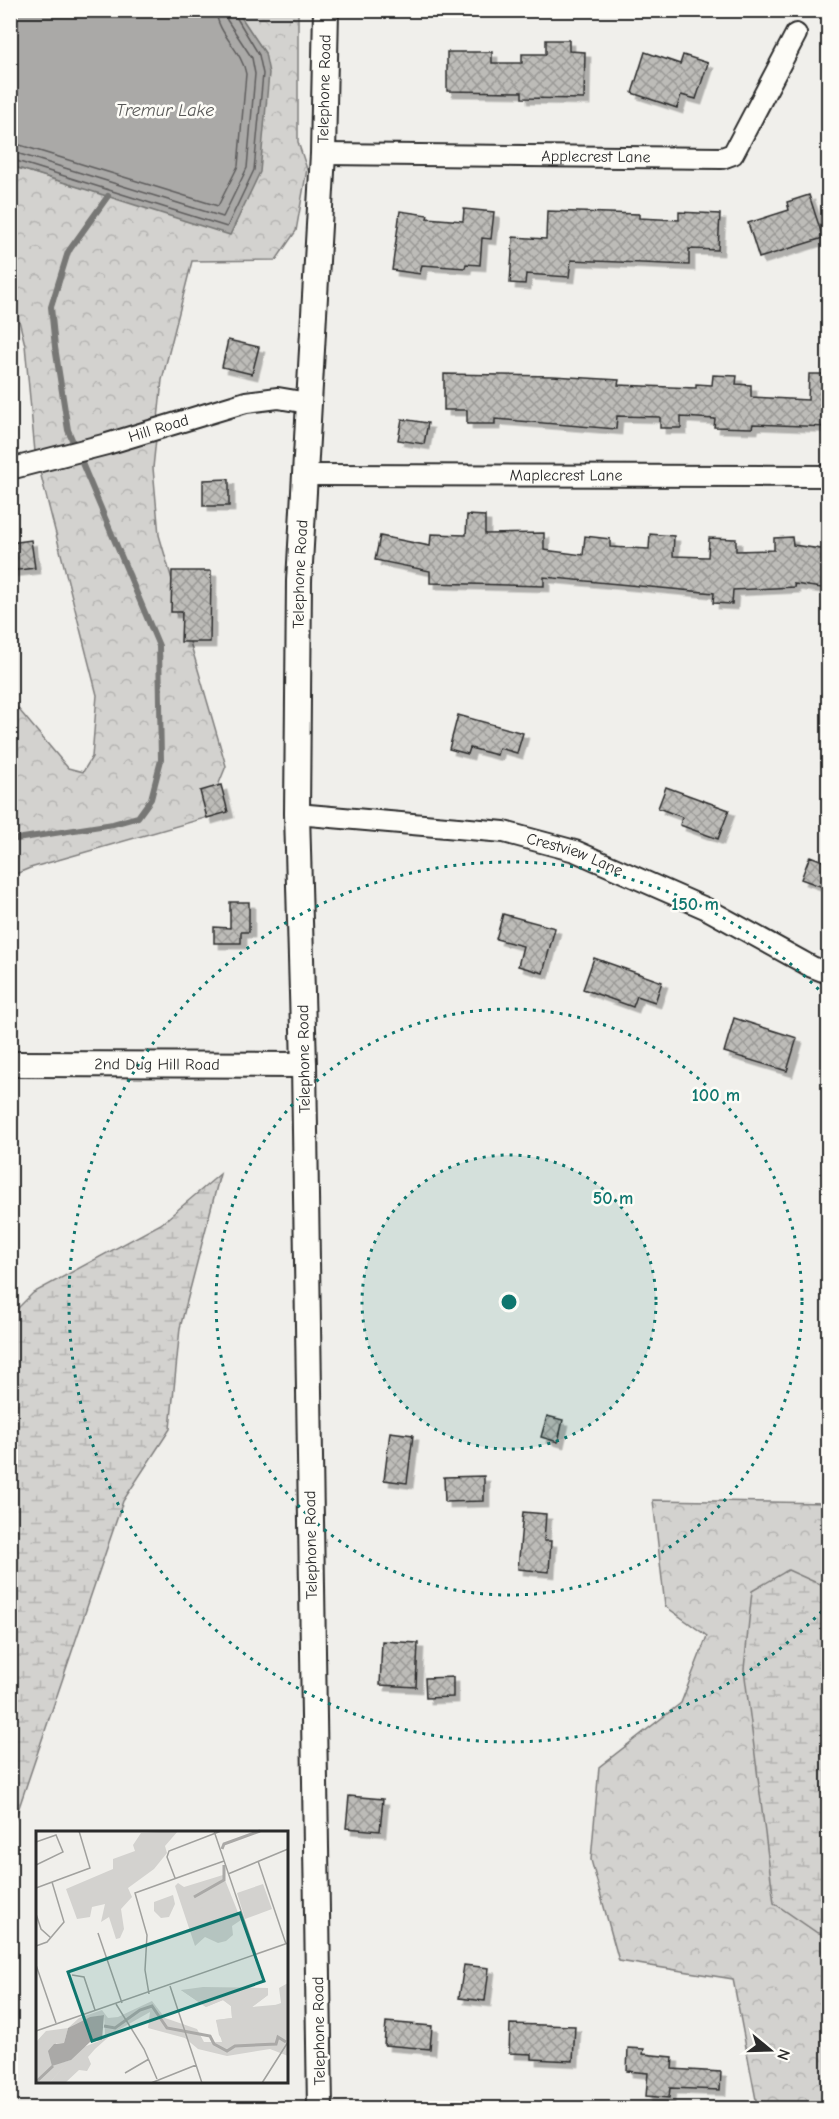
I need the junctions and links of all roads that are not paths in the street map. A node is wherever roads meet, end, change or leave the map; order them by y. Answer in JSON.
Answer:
{"nodes":[{"id":1,"x":326,"y":10,"type":"edge"},
{"id":2,"x":796,"y":34,"type":"dead end"},
{"id":3,"x":323,"y":154,"type":"junction"},
{"id":4,"x":308,"y":403,"type":"junction"},
{"id":5,"x":10,"y":469,"type":"edge"},
{"id":6,"x":304,"y":475,"type":"junction"},
{"id":7,"x":828,"y":476,"type":"edge"},
{"id":8,"x":297,"y":814,"type":"junction"},
{"id":9,"x":828,"y":973,"type":"edge"},
{"id":10,"x":10,"y":1064,"type":"edge"},
{"id":11,"x":304,"y":1065,"type":"junction"},
{"id":12,"x":320,"y":2109,"type":"edge"}],
"edges":[{"from":1,"to":3,"type":"street","name":"Telephone Road"},
{"from":2,"to":3,"type":"street","name":"Applecrest Lane"},
{"from":3,"to":4,"type":"street","name":"Telephone Road"},
{"from":4,"to":5,"type":"street","name":"Hill Road"},
{"from":4,"to":6,"type":"street","name":"Telephone Road"},
{"from":6,"to":7,"type":"street","name":"Maplecrest Lane"},
{"from":6,"to":8,"type":"street","name":"Telephone Road"},
{"from":8,"to":9,"type":"street","name":"Crestview Lane"},
{"from":8,"to":11,"type":"street","name":"Telephone Road"},
{"from":10,"to":11,"type":"street","name":"2nd Dug Hill Road"},
{"from":11,"to":12,"type":"street","name":"Telephone Road"}]}
